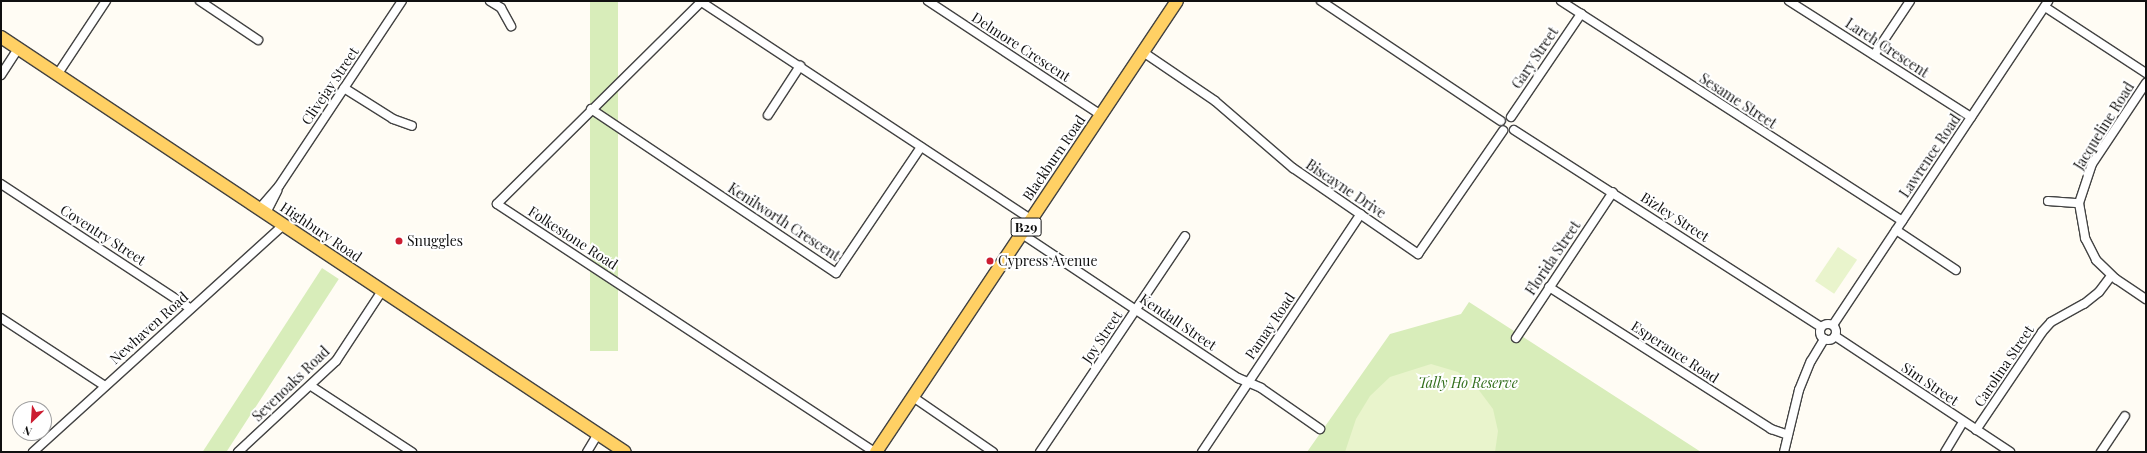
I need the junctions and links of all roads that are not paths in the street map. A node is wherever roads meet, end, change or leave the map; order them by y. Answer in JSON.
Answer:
{"nodes":[{"id":1,"x":106,"y":1,"type":"edge"},
{"id":2,"x":200,"y":1,"type":"edge"},
{"id":3,"x":402,"y":1,"type":"edge"},
{"id":4,"x":490,"y":1,"type":"edge"},
{"id":5,"x":700,"y":1,"type":"edge"},
{"id":6,"x":928,"y":1,"type":"edge"},
{"id":7,"x":1177,"y":1,"type":"edge"},
{"id":8,"x":1321,"y":1,"type":"edge"},
{"id":9,"x":1561,"y":1,"type":"edge"},
{"id":10,"x":1789,"y":1,"type":"edge"},
{"id":11,"x":1910,"y":1,"type":"edge"},
{"id":12,"x":2047,"y":4,"type":"edge"},
{"id":13,"x":1581,"y":14,"type":"junction"},
{"id":14,"x":511,"y":26,"type":"dead end"},
{"id":15,"x":1,"y":37,"type":"edge"},
{"id":16,"x":258,"y":40,"type":"dead end"},
{"id":17,"x":18,"y":48,"type":"junction"},
{"id":18,"x":1142,"y":52,"type":"junction"},
{"id":19,"x":1874,"y":55,"type":"junction"},
{"id":20,"x":800,"y":66,"type":"junction"},
{"id":21,"x":2146,"y":73,"type":"edge"},
{"id":22,"x":1,"y":75,"type":"edge"},
{"id":23,"x":57,"y":75,"type":"junction"},
{"id":24,"x":2146,"y":83,"type":"edge"},
{"id":25,"x":344,"y":88,"type":"junction"},
{"id":26,"x":591,"y":109,"type":"junction"},
{"id":27,"x":768,"y":115,"type":"dead end"},
{"id":28,"x":1101,"y":115,"type":"junction"},
{"id":29,"x":1511,"y":117,"type":"junction"},
{"id":30,"x":1971,"y":117,"type":"junction"},
{"id":31,"x":1501,"y":121,"type":"junction"},
{"id":32,"x":412,"y":126,"type":"dead end"},
{"id":33,"x":1514,"y":130,"type":"junction"},
{"id":34,"x":1503,"y":131,"type":"junction"},
{"id":35,"x":921,"y":147,"type":"junction"},
{"id":36,"x":1,"y":184,"type":"edge"},
{"id":37,"x":1613,"y":192,"type":"junction"},
{"id":38,"x":2048,"y":202,"type":"dead end"},
{"id":39,"x":2079,"y":203,"type":"junction"},
{"id":40,"x":263,"y":211,"type":"junction"},
{"id":41,"x":1361,"y":214,"type":"junction"},
{"id":42,"x":1031,"y":219,"type":"junction"},
{"id":43,"x":1902,"y":221,"type":"junction"},
{"id":44,"x":283,"y":225,"type":"junction"},
{"id":45,"x":1896,"y":230,"type":"junction"},
{"id":46,"x":1022,"y":234,"type":"junction"},
{"id":47,"x":1185,"y":236,"type":"dead end"},
{"id":48,"x":1956,"y":270,"type":"dead end"},
{"id":49,"x":2111,"y":276,"type":"junction"},
{"id":50,"x":1549,"y":287,"type":"junction"},
{"id":51,"x":382,"y":291,"type":"junction"},
{"id":52,"x":2146,"y":299,"type":"edge"},
{"id":53,"x":190,"y":308,"type":"junction"},
{"id":54,"x":1136,"y":310,"type":"junction"},
{"id":55,"x":1,"y":318,"type":"edge"},
{"id":56,"x":1833,"y":325,"type":"junction"},
{"id":57,"x":1821,"y":327,"type":"junction"},
{"id":58,"x":1835,"y":336,"type":"junction"},
{"id":59,"x":1516,"y":338,"type":"dead end"},
{"id":60,"x":1824,"y":339,"type":"junction"},
{"id":61,"x":1248,"y":382,"type":"junction"},
{"id":62,"x":105,"y":386,"type":"junction"},
{"id":63,"x":311,"y":386,"type":"junction"},
{"id":64,"x":913,"y":397,"type":"junction"},
{"id":65,"x":2125,"y":416,"type":"dead end"},
{"id":66,"x":1963,"y":422,"type":"junction"},
{"id":67,"x":1320,"y":428,"type":"dead end"},
{"id":68,"x":1976,"y":430,"type":"junction"},
{"id":69,"x":598,"y":434,"type":"junction"},
{"id":70,"x":1788,"y":435,"type":"junction"},
{"id":71,"x":33,"y":452,"type":"edge"},
{"id":72,"x":238,"y":452,"type":"edge"},
{"id":73,"x":412,"y":452,"type":"edge"},
{"id":74,"x":587,"y":452,"type":"edge"},
{"id":75,"x":625,"y":452,"type":"edge"},
{"id":76,"x":875,"y":452,"type":"edge"},
{"id":77,"x":993,"y":452,"type":"edge"},
{"id":78,"x":1040,"y":452,"type":"edge"},
{"id":79,"x":1202,"y":452,"type":"edge"},
{"id":80,"x":1784,"y":452,"type":"edge"},
{"id":81,"x":1945,"y":452,"type":"edge"},
{"id":82,"x":2010,"y":452,"type":"edge"},
{"id":83,"x":2101,"y":452,"type":"edge"}],
"edges":[{"from":1,"to":23,"type":"street"},
{"from":2,"to":16,"type":"street"},
{"from":3,"to":25,"type":"street","name":"Clivejay Street"},
{"from":4,"to":14,"type":"street"},
{"from":5,"to":20,"type":"street"},
{"from":5,"to":26,"type":"street","name":"Folkestone Road"},
{"from":6,"to":28,"type":"street","name":"Delmore Crescent"},
{"from":7,"to":18,"type":"main road","name":"Blackburn Road","number":"B29"},
{"from":8,"to":31,"type":"street"},
{"from":9,"to":13,"type":"street","name":"Sesame Street"},
{"from":10,"to":19,"type":"street","name":"Larch Crescent"},
{"from":11,"to":19,"type":"street"},
{"from":12,"to":21,"type":"street"},
{"from":12,"to":30,"type":"street","name":"Lawrence Road"},
{"from":13,"to":29,"type":"street","name":"Gary Street"},
{"from":13,"to":43,"type":"street","name":"Sesame Street"},
{"from":15,"to":17,"type":"main road","name":"Highbury Road"},
{"from":17,"to":22,"type":"street"},
{"from":17,"to":23,"type":"main road","name":"Highbury Road"},
{"from":18,"to":28,"type":"main road","name":"Blackburn Road","number":"B29"},
{"from":18,"to":41,"type":"street","name":"Biscayne Drive"},
{"from":19,"to":30,"type":"street","name":"Larch Crescent"},
{"from":20,"to":27,"type":"street"},
{"from":20,"to":35,"type":"street"},
{"from":23,"to":40,"type":"main road","name":"Highbury Road"},
{"from":24,"to":39,"type":"street","name":"Jacqueline Road"},
{"from":25,"to":32,"type":"street"},
{"from":25,"to":40,"type":"street","name":"Clivejay Street"},
{"from":26,"to":35,"type":"street","name":"Kenilworth Crescent"},
{"from":26,"to":76,"type":"street","name":"Folkestone Road"},
{"from":28,"to":42,"type":"main road","name":"Blackburn Road","number":"B29"},
{"from":29,"to":31,"type":"street"},
{"from":29,"to":33,"type":"street"},
{"from":30,"to":43,"type":"street","name":"Lawrence Road"},
{"from":31,"to":34,"type":"street"},
{"from":33,"to":34,"type":"street"},
{"from":33,"to":37,"type":"street","name":"Bizley Street"},
{"from":34,"to":41,"type":"street","name":"Biscayne Drive"},
{"from":35,"to":42,"type":"street"},
{"from":36,"to":53,"type":"street","name":"Coventry Street"},
{"from":37,"to":50,"type":"street","name":"Florida Street"},
{"from":37,"to":57,"type":"street","name":"Bizley Street"},
{"from":38,"to":39,"type":"street"},
{"from":39,"to":49,"type":"street","name":"Jacqueline Road"},
{"from":40,"to":44,"type":"main road","name":"Highbury Road"},
{"from":41,"to":61,"type":"street","name":"Pamay Road"},
{"from":42,"to":46,"type":"main road","name":"Blackburn Road","number":"B29"},
{"from":43,"to":45,"type":"street","name":"Lawrence Road"},
{"from":44,"to":51,"type":"main road","name":"Highbury Road"},
{"from":44,"to":53,"type":"street","name":"Newhaven Road"},
{"from":45,"to":48,"type":"street"},
{"from":45,"to":56,"type":"street","name":"Lawrence Road"},
{"from":46,"to":54,"type":"street","name":"Kendall Street"},
{"from":46,"to":64,"type":"main road","name":"Blackburn Road","number":"B29"},
{"from":47,"to":54,"type":"street","name":"Joy Street"},
{"from":49,"to":52,"type":"street","name":"Jacqueline Road"},
{"from":49,"to":68,"type":"street","name":"Carolina Street"},
{"from":50,"to":59,"type":"street","name":"Florida Street"},
{"from":50,"to":70,"type":"street","name":"Esperance Road"},
{"from":51,"to":63,"type":"street","name":"Sevenoaks Road"},
{"from":51,"to":69,"type":"main road","name":"Highbury Road"},
{"from":53,"to":62,"type":"street","name":"Newhaven Road"},
{"from":54,"to":61,"type":"street","name":"Kendall Street"},
{"from":54,"to":78,"type":"street","name":"Joy Street"},
{"from":55,"to":62,"type":"street"},
{"from":56,"to":57,"type":"street"},
{"from":56,"to":58,"type":"street"},
{"from":57,"to":60,"type":"street"},
{"from":58,"to":60,"type":"street"},
{"from":58,"to":66,"type":"street","name":"Sim Street"},
{"from":60,"to":70,"type":"street"},
{"from":61,"to":67,"type":"street","name":"Kendall Street"},
{"from":61,"to":79,"type":"street","name":"Pamay Road"},
{"from":62,"to":71,"type":"street","name":"Newhaven Road"},
{"from":63,"to":72,"type":"street","name":"Sevenoaks Road"},
{"from":63,"to":73,"type":"street"},
{"from":64,"to":76,"type":"main road","name":"Blackburn Road","number":"B29"},
{"from":64,"to":77,"type":"street"},
{"from":65,"to":83,"type":"street"},
{"from":66,"to":68,"type":"street","name":"Sim Street"},
{"from":66,"to":81,"type":"street"},
{"from":68,"to":82,"type":"street","name":"Sim Street"},
{"from":69,"to":74,"type":"street"},
{"from":69,"to":75,"type":"main road","name":"Highbury Road"},
{"from":70,"to":80,"type":"street"}]}
